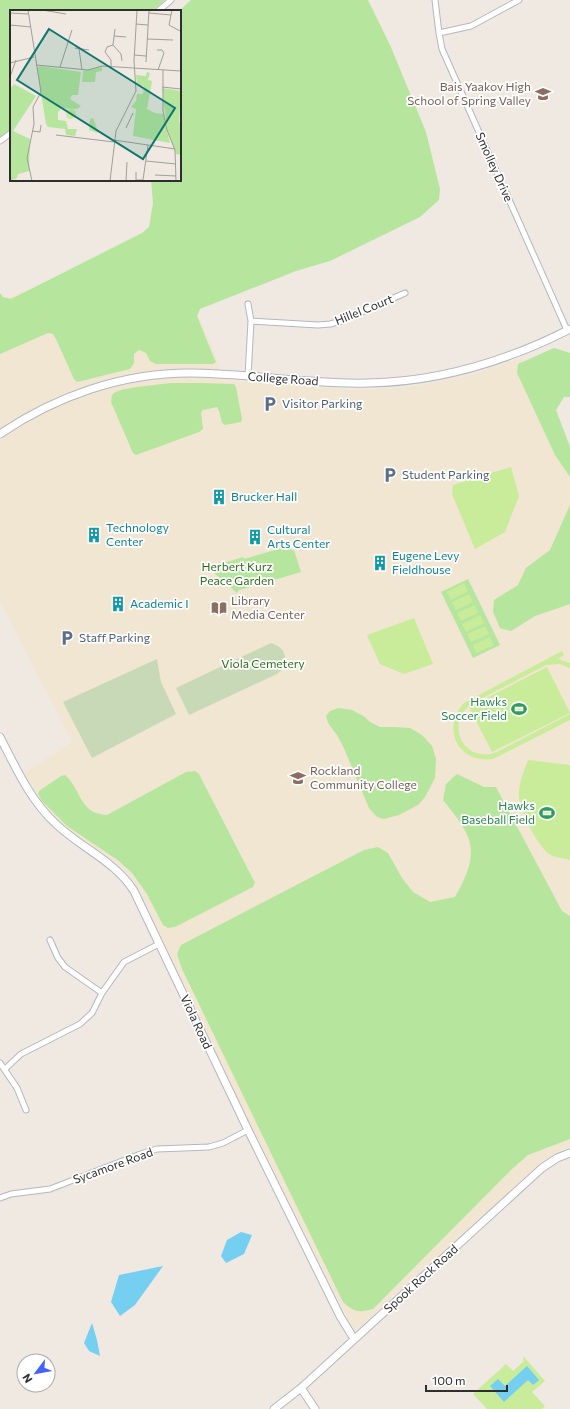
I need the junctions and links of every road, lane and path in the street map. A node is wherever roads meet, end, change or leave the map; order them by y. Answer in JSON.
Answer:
{"nodes":[{"id":1,"x":171,"y":0,"type":"edge"},
{"id":2,"x":435,"y":0,"type":"edge"},
{"id":3,"x":519,"y":0,"type":"edge"},
{"id":4,"x":159,"y":10,"type":"edge"},
{"id":5,"x":439,"y":33,"type":"junction"},
{"id":6,"x":10,"y":135,"type":"edge"},
{"id":7,"x":0,"y":141,"type":"edge"},
{"id":8,"x":405,"y":293,"type":"dead end"},
{"id":9,"x":248,"y":304,"type":"dead end"},
{"id":10,"x":251,"y":321,"type":"junction"},
{"id":11,"x":569,"y":330,"type":"edge"},
{"id":12,"x":248,"y":376,"type":"junction"},
{"id":13,"x":0,"y":434,"type":"edge"},
{"id":14,"x":0,"y":737,"type":"edge"},
{"id":15,"x":50,"y":940,"type":"dead end"},
{"id":16,"x":160,"y":944,"type":"junction"},
{"id":17,"x":102,"y":993,"type":"junction"},
{"id":18,"x":0,"y":1063,"type":"edge"},
{"id":19,"x":5,"y":1069,"type":"junction"},
{"id":20,"x":26,"y":1110,"type":"dead end"},
{"id":21,"x":248,"y":1130,"type":"junction"},
{"id":22,"x":570,"y":1153,"type":"edge"},
{"id":23,"x":0,"y":1198,"type":"edge"},
{"id":24,"x":354,"y":1339,"type":"junction"},
{"id":25,"x":301,"y":1388,"type":"junction"},
{"id":26,"x":274,"y":1409,"type":"edge"},
{"id":27,"x":315,"y":1409,"type":"edge"}],
"edges":[{"from":1,"to":4,"type":"street"},
{"from":2,"to":5,"type":"street","name":"Smolley Drive"},
{"from":3,"to":5,"type":"street"},
{"from":5,"to":11,"type":"street","name":"Smolley Drive"},
{"from":6,"to":7,"type":"street"},
{"from":8,"to":10,"type":"street","name":"Hillel Court"},
{"from":9,"to":10,"type":"street"},
{"from":10,"to":12,"type":"street"},
{"from":11,"to":12,"type":"street","name":"College Road"},
{"from":12,"to":13,"type":"street","name":"College Road"},
{"from":14,"to":16,"type":"street","name":"Viola Road"},
{"from":15,"to":17,"type":"street"},
{"from":16,"to":17,"type":"street"},
{"from":16,"to":21,"type":"street","name":"Viola Road"},
{"from":17,"to":19,"type":"street"},
{"from":18,"to":19,"type":"street"},
{"from":19,"to":20,"type":"street"},
{"from":21,"to":23,"type":"street","name":"Sycamore Road"},
{"from":21,"to":24,"type":"street","name":"Viola Road"},
{"from":22,"to":24,"type":"street","name":"Spook Rock Road"},
{"from":24,"to":25,"type":"street","name":"Spook Rock Road"},
{"from":25,"to":26,"type":"street","name":"Spook Rock Road"},
{"from":25,"to":27,"type":"street"}]}
